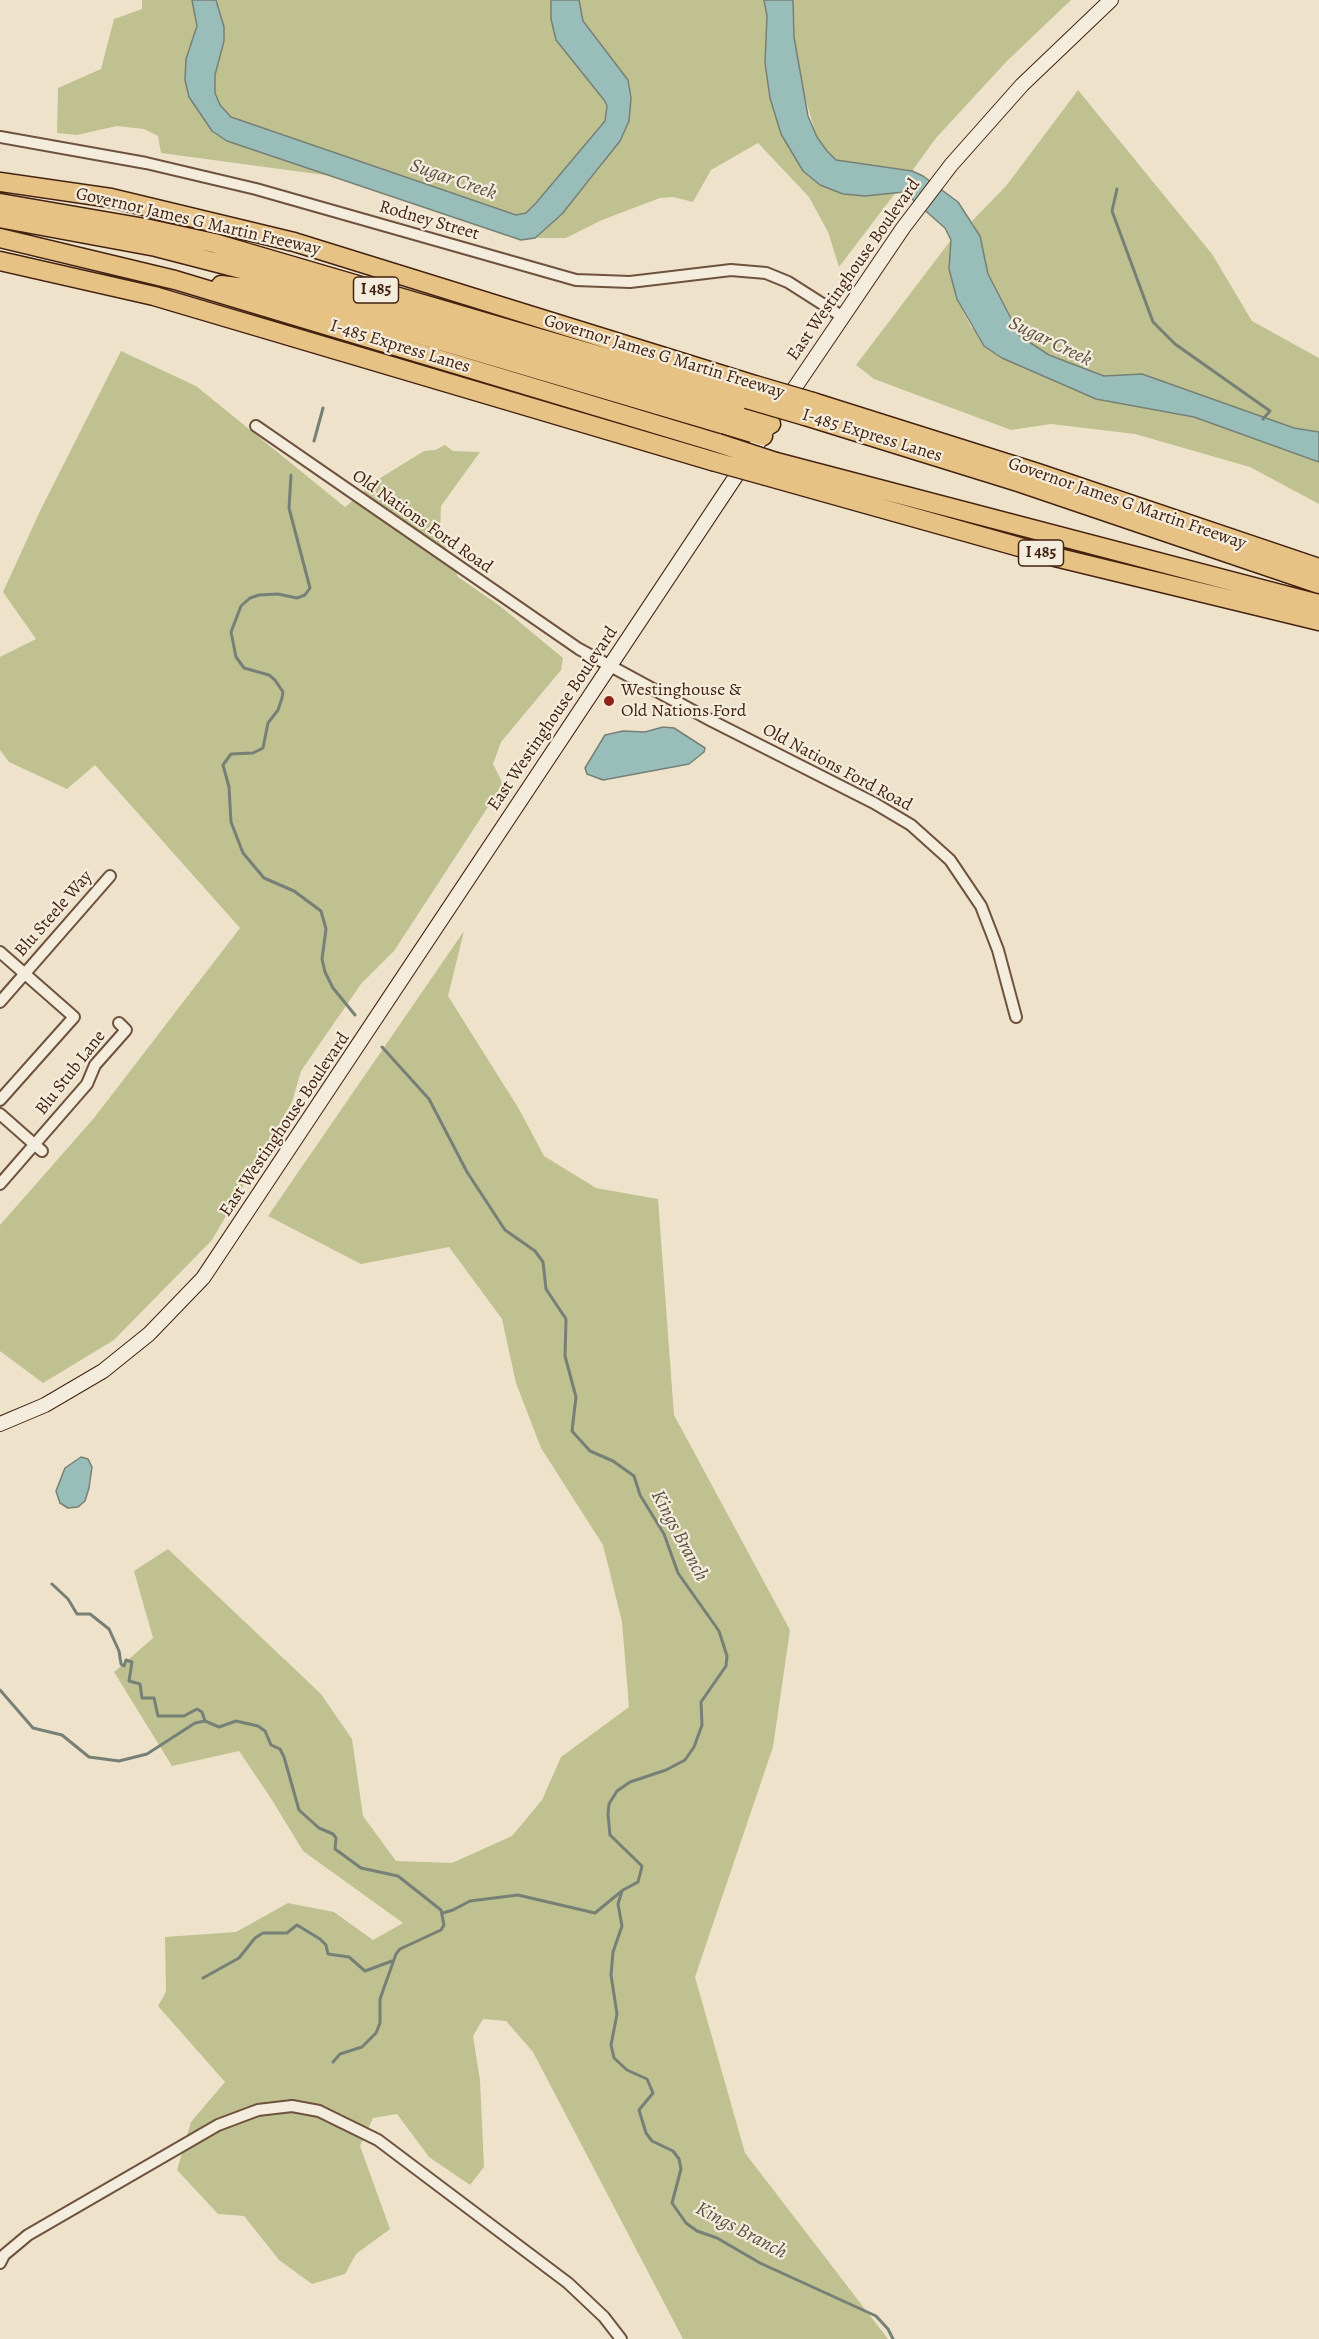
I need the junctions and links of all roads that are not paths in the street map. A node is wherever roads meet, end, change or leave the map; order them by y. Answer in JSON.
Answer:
{"nodes":[{"id":1,"x":1112,"y":0,"type":"edge"},
{"id":2,"x":0,"y":137,"type":"edge"},
{"id":3,"x":0,"y":182,"type":"edge"},
{"id":4,"x":0,"y":203,"type":"edge"},
{"id":5,"x":0,"y":218,"type":"edge"},
{"id":6,"x":0,"y":238,"type":"edge"},
{"id":7,"x":294,"y":242,"type":"junction"},
{"id":8,"x":214,"y":243,"type":"junction"},
{"id":9,"x":0,"y":261,"type":"edge"},
{"id":10,"x":175,"y":280,"type":"junction"},
{"id":11,"x":843,"y":317,"type":"junction"},
{"id":12,"x":751,"y":392,"type":"junction"},
{"id":13,"x":809,"y":409,"type":"junction"},
{"id":14,"x":256,"y":426,"type":"dead end"},
{"id":15,"x":767,"y":430,"type":"junction"},
{"id":16,"x":715,"y":452,"type":"junction"},
{"id":17,"x":771,"y":469,"type":"junction"},
{"id":18,"x":993,"y":520,"type":"junction"},
{"id":19,"x":1319,"y":568,"type":"edge"},
{"id":20,"x":1164,"y":583,"type":"junction"},
{"id":21,"x":1319,"y":584,"type":"edge"},
{"id":22,"x":1319,"y":604,"type":"edge"},
{"id":23,"x":1319,"y":621,"type":"edge"},
{"id":24,"x":610,"y":666,"type":"junction"},
{"id":25,"x":110,"y":876,"type":"dead end"},
{"id":26,"x":0,"y":952,"type":"edge"},
{"id":27,"x":24,"y":974,"type":"junction"},
{"id":28,"x":0,"y":1002,"type":"edge"},
{"id":29,"x":1016,"y":1017,"type":"dead end"},
{"id":30,"x":119,"y":1023,"type":"dead end"},
{"id":31,"x":0,"y":1100,"type":"edge"},
{"id":32,"x":0,"y":1114,"type":"edge"},
{"id":33,"x":38,"y":1148,"type":"junction"},
{"id":34,"x":0,"y":1184,"type":"edge"},
{"id":35,"x":0,"y":1424,"type":"edge"},
{"id":36,"x":0,"y":2263,"type":"edge"},
{"id":37,"x":621,"y":2339,"type":"edge"}],
"edges":[{"from":1,"to":11,"type":"main road","name":"East Westinghouse Boulevard"},
{"from":2,"to":11,"type":"street","name":"Rodney Street"},
{"from":3,"to":7,"type":"highway","name":"Governor James G Martin Freeway","number":"I 485"},
{"from":4,"to":8,"type":"highway","number":"I 485"},
{"from":5,"to":15,"type":"highway"},
{"from":6,"to":10,"type":"highway","name":"I-485 Express Lanes","number":"I 485"},
{"from":7,"to":8,"type":"highway"},
{"from":7,"to":12,"type":"highway","name":"Governor James G Martin Freeway","number":"I 485"},
{"from":8,"to":12,"type":"highway","number":"I 485"},
{"from":9,"to":16,"type":"highway","number":"I 485"},
{"from":10,"to":15,"type":"highway"},
{"from":10,"to":16,"type":"highway","name":"I-485 Express Lanes","number":"I 485"},
{"from":11,"to":15,"type":"main road","name":"East Westinghouse Boulevard"},
{"from":12,"to":13,"type":"highway","name":"Governor James G Martin Freeway","number":"I 485","bridge":true},
{"from":13,"to":19,"type":"highway","name":"Governor James G Martin Freeway","number":"I 485"},
{"from":13,"to":21,"type":"highway","name":"I-485 Express Lanes","number":"I 485"},
{"from":14,"to":24,"type":"street","name":"Old Nations Ford Road"},
{"from":15,"to":24,"type":"main road","name":"East Westinghouse Boulevard"},
{"from":16,"to":17,"type":"highway","number":"I 485","bridge":true},
{"from":17,"to":18,"type":"highway","number":"I 485"},
{"from":17,"to":20,"type":"highway","number":"I 485"},
{"from":18,"to":20,"type":"highway"},
{"from":18,"to":22,"type":"highway","number":"I 485"},
{"from":20,"to":23,"type":"highway","number":"I 485"},
{"from":24,"to":29,"type":"street","name":"Old Nations Ford Road"},
{"from":24,"to":35,"type":"main road","name":"East Westinghouse Boulevard"},
{"from":25,"to":27,"type":"street","name":"Blu Steele Way"},
{"from":26,"to":27,"type":"street"},
{"from":27,"to":28,"type":"street","name":"Blu Steele Way"},
{"from":27,"to":31,"type":"street"},
{"from":30,"to":33,"type":"street","name":"Blu Stub Lane"},
{"from":32,"to":33,"type":"street","name":"Blu Stub Lane"},
{"from":33,"to":34,"type":"street","name":"Blu Stub Lane"},
{"from":36,"to":37,"type":"street"}]}
